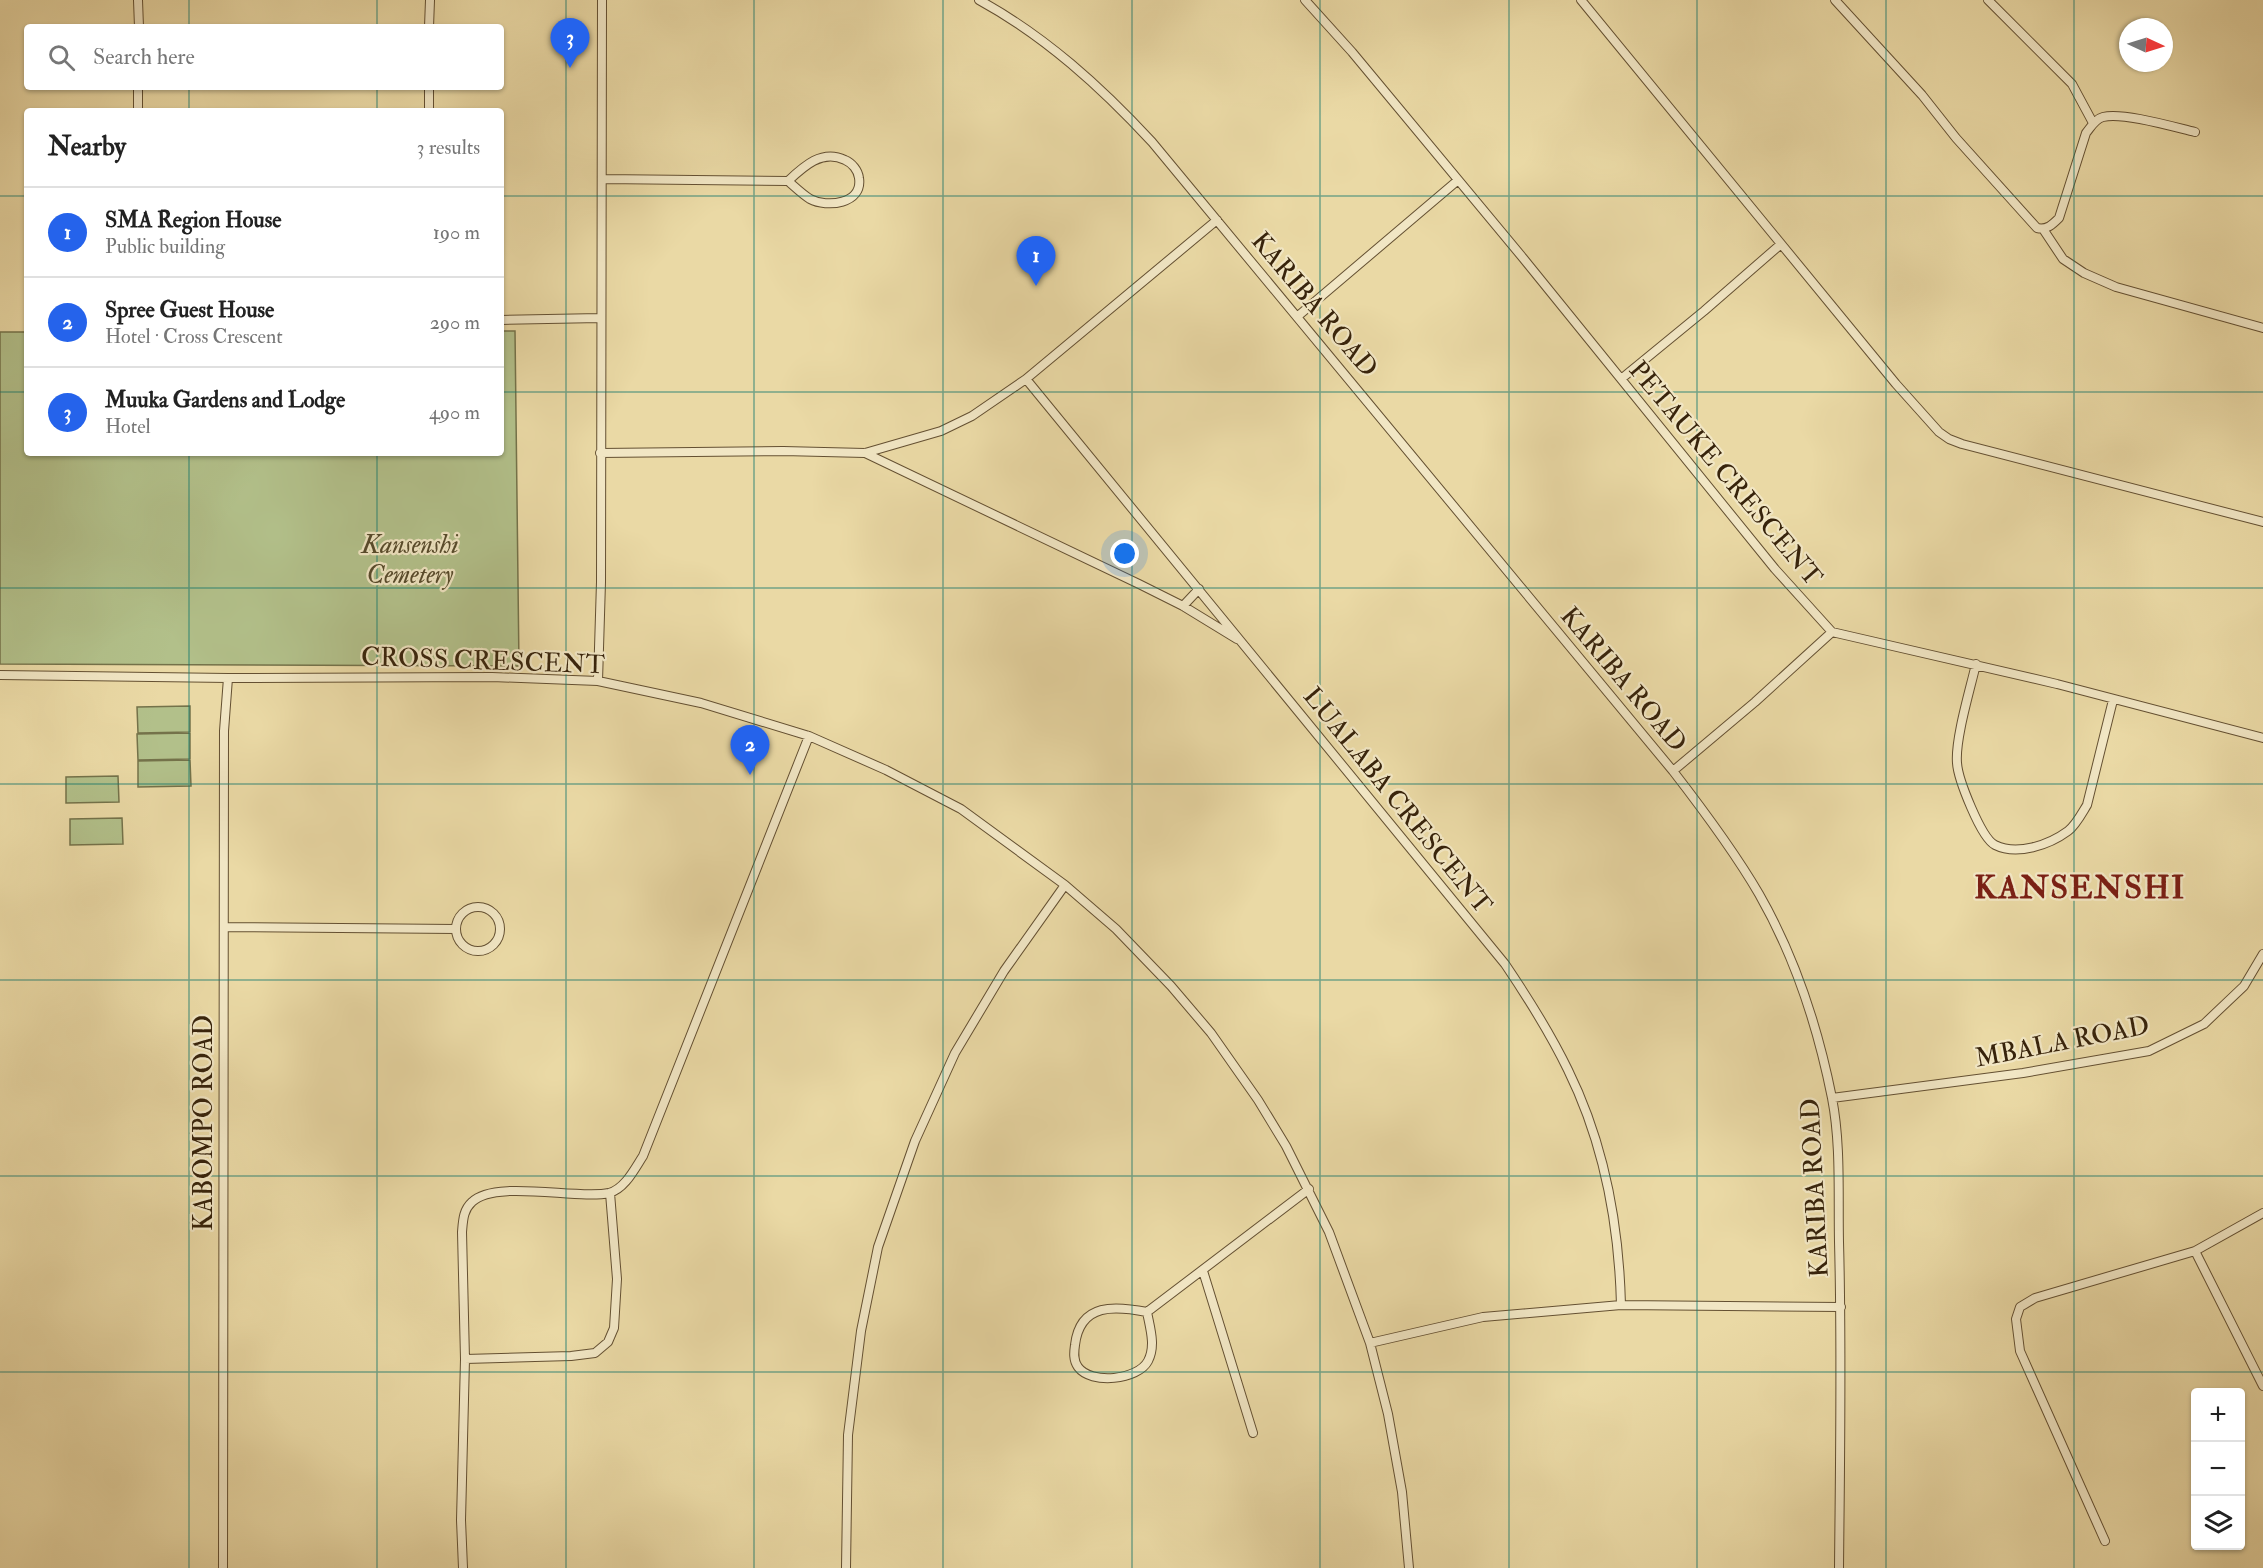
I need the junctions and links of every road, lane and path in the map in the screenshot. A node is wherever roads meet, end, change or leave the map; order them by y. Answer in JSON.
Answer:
{"nodes":[{"id":1,"x":138,"y":0,"type":"edge"},
{"id":2,"x":430,"y":0,"type":"edge"},
{"id":3,"x":602,"y":0,"type":"edge"},
{"id":4,"x":979,"y":0,"type":"edge"},
{"id":5,"x":1305,"y":0,"type":"edge"},
{"id":6,"x":1581,"y":0,"type":"edge"},
{"id":7,"x":1835,"y":0,"type":"edge"},
{"id":8,"x":1988,"y":0,"type":"edge"},
{"id":9,"x":139,"y":24,"type":"edge"},
{"id":10,"x":429,"y":24,"type":"edge"},
{"id":11,"x":138,"y":90,"type":"edge"},
{"id":12,"x":429,"y":90,"type":"edge"},
{"id":13,"x":138,"y":108,"type":"edge"},
{"id":14,"x":429,"y":108,"type":"edge"},
{"id":15,"x":2093,"y":123,"type":"junction"},
{"id":16,"x":2195,"y":132,"type":"dead end"},
{"id":17,"x":602,"y":178,"type":"junction"},
{"id":18,"x":788,"y":181,"type":"junction"},
{"id":19,"x":1457,"y":181,"type":"junction"},
{"id":20,"x":1216,"y":220,"type":"junction"},
{"id":21,"x":2043,"y":229,"type":"junction"},
{"id":22,"x":1781,"y":244,"type":"junction"},
{"id":23,"x":1298,"y":316,"type":"junction"},
{"id":24,"x":600,"y":318,"type":"junction"},
{"id":25,"x":504,"y":320,"type":"edge"},
{"id":26,"x":2263,"y":328,"type":"edge"},
{"id":27,"x":1026,"y":379,"type":"junction"},
{"id":28,"x":1622,"y":379,"type":"junction"},
{"id":29,"x":600,"y":453,"type":"junction"},
{"id":30,"x":865,"y":453,"type":"junction"},
{"id":31,"x":2263,"y":522,"type":"edge"},
{"id":32,"x":1199,"y":590,"type":"junction"},
{"id":33,"x":1183,"y":606,"type":"junction"},
{"id":34,"x":1833,"y":632,"type":"junction"},
{"id":35,"x":1242,"y":642,"type":"junction"},
{"id":36,"x":1976,"y":664,"type":"junction"},
{"id":37,"x":0,"y":675,"type":"edge"},
{"id":38,"x":228,"y":678,"type":"junction"},
{"id":39,"x":598,"y":681,"type":"junction"},
{"id":40,"x":2113,"y":700,"type":"junction"},
{"id":41,"x":809,"y":735,"type":"junction"},
{"id":42,"x":2263,"y":738,"type":"edge"},
{"id":43,"x":1673,"y":771,"type":"junction"},
{"id":44,"x":1065,"y":885,"type":"junction"},
{"id":45,"x":224,"y":927,"type":"junction"},
{"id":46,"x":456,"y":929,"type":"junction"},
{"id":47,"x":2263,"y":954,"type":"edge"},
{"id":48,"x":1832,"y":1098,"type":"junction"},
{"id":49,"x":1309,"y":1189,"type":"junction"},
{"id":50,"x":610,"y":1193,"type":"junction"},
{"id":51,"x":2263,"y":1213,"type":"edge"},
{"id":52,"x":2195,"y":1251,"type":"junction"},
{"id":53,"x":1203,"y":1271,"type":"junction"},
{"id":54,"x":1621,"y":1305,"type":"junction"},
{"id":55,"x":1841,"y":1307,"type":"junction"},
{"id":56,"x":1147,"y":1312,"type":"junction"},
{"id":57,"x":1370,"y":1343,"type":"junction"},
{"id":58,"x":465,"y":1359,"type":"junction"},
{"id":59,"x":2263,"y":1386,"type":"edge"},
{"id":60,"x":1253,"y":1433,"type":"dead end"},
{"id":61,"x":2105,"y":1541,"type":"dead end"},
{"id":62,"x":224,"y":1568,"type":"edge"},
{"id":63,"x":463,"y":1568,"type":"edge"},
{"id":64,"x":846,"y":1568,"type":"edge"},
{"id":65,"x":1409,"y":1568,"type":"edge"},
{"id":66,"x":1839,"y":1568,"type":"edge"}],
"edges":[{"from":1,"to":9,"type":"street"},
{"from":2,"to":10,"type":"street"},
{"from":3,"to":17,"type":"street"},
{"from":4,"to":20,"type":"street","name":"KARIBA ROAD"},
{"from":5,"to":19,"type":"street","name":"PETAUKE CRESCENT"},
{"from":6,"to":22,"type":"street"},
{"from":7,"to":21,"type":"street"},
{"from":8,"to":15,"type":"street"},
{"from":11,"to":13,"type":"street"},
{"from":12,"to":14,"type":"street"},
{"from":15,"to":16,"type":"street"},
{"from":15,"to":21,"type":"street"},
{"from":17,"to":18,"type":"street"},
{"from":17,"to":24,"type":"street"},
{"from":18,"to":18,"type":"street"},
{"from":19,"to":23,"type":"street"},
{"from":19,"to":28,"type":"street","name":"PETAUKE CRESCENT"},
{"from":20,"to":23,"type":"street","name":"KARIBA ROAD"},
{"from":20,"to":27,"type":"street"},
{"from":21,"to":26,"type":"street"},
{"from":22,"to":28,"type":"street"},
{"from":22,"to":31,"type":"street"},
{"from":23,"to":43,"type":"street","name":"KARIBA ROAD"},
{"from":24,"to":25,"type":"street"},
{"from":24,"to":29,"type":"street"},
{"from":27,"to":30,"type":"street"},
{"from":27,"to":32,"type":"street","name":"LUALABA CRESCENT"},
{"from":28,"to":34,"type":"street","name":"PETAUKE CRESCENT"},
{"from":29,"to":30,"type":"street"},
{"from":29,"to":39,"type":"street"},
{"from":30,"to":33,"type":"street"},
{"from":32,"to":33,"type":"street"},
{"from":32,"to":35,"type":"street","name":"LUALABA CRESCENT"},
{"from":33,"to":35,"type":"street"},
{"from":34,"to":36,"type":"street"},
{"from":34,"to":43,"type":"street"},
{"from":35,"to":54,"type":"street","name":"LUALABA CRESCENT"},
{"from":36,"to":40,"type":"street"},
{"from":36,"to":40,"type":"street"},
{"from":37,"to":38,"type":"street","name":"CROSS CRESCENT"},
{"from":38,"to":39,"type":"street","name":"CROSS CRESCENT"},
{"from":38,"to":45,"type":"street","name":"KABOMPO ROAD"},
{"from":39,"to":41,"type":"street","name":"CROSS CRESCENT"},
{"from":40,"to":42,"type":"street"},
{"from":41,"to":44,"type":"street","name":"CROSS CRESCENT"},
{"from":41,"to":50,"type":"street"},
{"from":43,"to":48,"type":"street","name":"KARIBA ROAD"},
{"from":44,"to":49,"type":"street","name":"CROSS CRESCENT"},
{"from":44,"to":64,"type":"street"},
{"from":45,"to":46,"type":"street"},
{"from":45,"to":62,"type":"street","name":"KABOMPO ROAD"},
{"from":46,"to":46,"type":"street"},
{"from":47,"to":48,"type":"street","name":"MBALA ROAD"},
{"from":48,"to":55,"type":"street","name":"KARIBA ROAD"},
{"from":49,"to":53,"type":"street"},
{"from":49,"to":57,"type":"street","name":"CROSS CRESCENT"},
{"from":50,"to":58,"type":"street"},
{"from":50,"to":58,"type":"street"},
{"from":51,"to":52,"type":"street"},
{"from":52,"to":59,"type":"street"},
{"from":52,"to":61,"type":"street"},
{"from":53,"to":56,"type":"street"},
{"from":53,"to":60,"type":"street"},
{"from":54,"to":55,"type":"street"},
{"from":54,"to":57,"type":"street"},
{"from":55,"to":66,"type":"street","name":"KARIBA ROAD"},
{"from":56,"to":56,"type":"street"},
{"from":57,"to":65,"type":"street","name":"CROSS CRESCENT"},
{"from":58,"to":63,"type":"street"}]}
